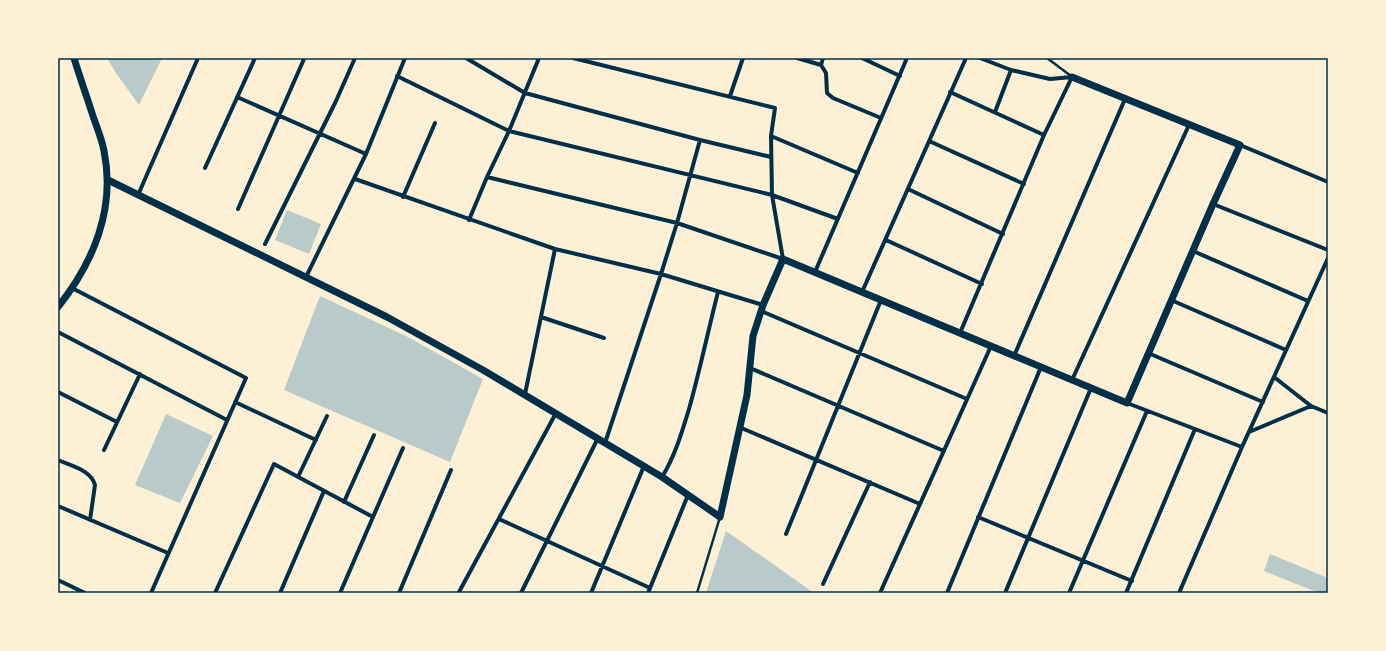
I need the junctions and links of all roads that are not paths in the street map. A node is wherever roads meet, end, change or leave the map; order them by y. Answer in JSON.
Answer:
{"nodes":[{"id":1,"x":74,"y":58,"type":"edge"},
{"id":2,"x":198,"y":58,"type":"edge"},
{"id":3,"x":255,"y":58,"type":"edge"},
{"id":4,"x":355,"y":58,"type":"edge"},
{"id":5,"x":405,"y":58,"type":"edge"},
{"id":6,"x":466,"y":58,"type":"edge"},
{"id":7,"x":539,"y":58,"type":"edge"},
{"id":8,"x":573,"y":58,"type":"edge"},
{"id":9,"x":743,"y":58,"type":"edge"},
{"id":10,"x":797,"y":58,"type":"edge"},
{"id":11,"x":823,"y":58,"type":"edge"},
{"id":12,"x":862,"y":58,"type":"edge"},
{"id":13,"x":907,"y":58,"type":"edge"},
{"id":14,"x":966,"y":58,"type":"edge"},
{"id":15,"x":980,"y":58,"type":"edge"},
{"id":16,"x":1047,"y":58,"type":"edge"},
{"id":17,"x":304,"y":59,"type":"edge"},
{"id":18,"x":821,"y":65,"type":"junction"},
{"id":19,"x":1011,"y":70,"type":"junction"},
{"id":20,"x":398,"y":76,"type":"junction"},
{"id":21,"x":900,"y":76,"type":"junction"},
{"id":22,"x":1072,"y":76,"type":"junction"},
{"id":23,"x":950,"y":92,"type":"junction"},
{"id":24,"x":525,"y":93,"type":"junction"},
{"id":25,"x":730,"y":96,"type":"junction"},
{"id":26,"x":237,"y":98,"type":"junction"},
{"id":27,"x":1125,"y":98,"type":"junction"},
{"id":28,"x":995,"y":112,"type":"junction"},
{"id":29,"x":279,"y":116,"type":"junction"},
{"id":30,"x":881,"y":118,"type":"junction"},
{"id":31,"x":435,"y":123,"type":"dead end"},
{"id":32,"x":1189,"y":125,"type":"junction"},
{"id":33,"x":509,"y":131,"type":"junction"},
{"id":34,"x":320,"y":134,"type":"junction"},
{"id":35,"x":1044,"y":135,"type":"junction"},
{"id":36,"x":771,"y":136,"type":"junction"},
{"id":37,"x":700,"y":140,"type":"junction"},
{"id":38,"x":929,"y":141,"type":"junction"},
{"id":39,"x":1240,"y":145,"type":"junction"},
{"id":40,"x":366,"y":154,"type":"junction"},
{"id":41,"x":771,"y":157,"type":"junction"},
{"id":42,"x":205,"y":168,"type":"dead end"},
{"id":43,"x":858,"y":173,"type":"junction"},
{"id":44,"x":690,"y":176,"type":"junction"},
{"id":45,"x":487,"y":177,"type":"junction"},
{"id":46,"x":354,"y":179,"type":"junction"},
{"id":47,"x":108,"y":180,"type":"junction"},
{"id":48,"x":1328,"y":182,"type":"edge"},
{"id":49,"x":1024,"y":184,"type":"junction"},
{"id":50,"x":908,"y":189,"type":"junction"},
{"id":51,"x":138,"y":195,"type":"junction"},
{"id":52,"x":772,"y":195,"type":"junction"},
{"id":53,"x":403,"y":196,"type":"junction"},
{"id":54,"x":1213,"y":204,"type":"junction"},
{"id":55,"x":238,"y":208,"type":"dead end"},
{"id":56,"x":838,"y":219,"type":"junction"},
{"id":57,"x":469,"y":220,"type":"junction"},
{"id":58,"x":677,"y":222,"type":"junction"},
{"id":59,"x":1003,"y":234,"type":"junction"},
{"id":60,"x":886,"y":240,"type":"junction"},
{"id":61,"x":266,"y":244,"type":"dead end"},
{"id":62,"x":555,"y":249,"type":"junction"},
{"id":63,"x":1328,"y":250,"type":"edge"},
{"id":64,"x":1193,"y":251,"type":"junction"},
{"id":65,"x":1328,"y":258,"type":"edge"},
{"id":66,"x":783,"y":259,"type":"junction"},
{"id":67,"x":815,"y":272,"type":"junction"},
{"id":68,"x":661,"y":274,"type":"junction"},
{"id":69,"x":306,"y":277,"type":"junction"},
{"id":70,"x":982,"y":284,"type":"junction"},
{"id":71,"x":72,"y":288,"type":"junction"},
{"id":72,"x":718,"y":292,"type":"junction"},
{"id":73,"x":862,"y":292,"type":"junction"},
{"id":74,"x":881,"y":300,"type":"junction"},
{"id":75,"x":1171,"y":300,"type":"junction"},
{"id":76,"x":1308,"y":301,"type":"junction"},
{"id":77,"x":58,"y":307,"type":"edge"},
{"id":78,"x":762,"y":308,"type":"junction"},
{"id":79,"x":541,"y":317,"type":"junction"},
{"id":80,"x":58,"y":332,"type":"edge"},
{"id":81,"x":960,"y":333,"type":"junction"},
{"id":82,"x":604,"y":338,"type":"dead end"},
{"id":83,"x":991,"y":346,"type":"junction"},
{"id":84,"x":1286,"y":350,"type":"junction"},
{"id":85,"x":860,"y":353,"type":"junction"},
{"id":86,"x":1148,"y":353,"type":"junction"},
{"id":87,"x":1014,"y":356,"type":"junction"},
{"id":88,"x":1041,"y":367,"type":"junction"},
{"id":89,"x":750,"y":368,"type":"junction"},
{"id":90,"x":140,"y":374,"type":"junction"},
{"id":91,"x":1274,"y":377,"type":"junction"},
{"id":92,"x":1072,"y":380,"type":"junction"},
{"id":93,"x":1090,"y":388,"type":"junction"},
{"id":94,"x":58,"y":392,"type":"edge"},
{"id":95,"x":525,"y":394,"type":"junction"},
{"id":96,"x":967,"y":399,"type":"junction"},
{"id":97,"x":235,"y":402,"type":"junction"},
{"id":98,"x":1263,"y":402,"type":"junction"},
{"id":99,"x":1127,"y":403,"type":"junction"},
{"id":100,"x":838,"y":405,"type":"junction"},
{"id":101,"x":1311,"y":406,"type":"junction"},
{"id":102,"x":1147,"y":411,"type":"junction"},
{"id":103,"x":556,"y":413,"type":"junction"},
{"id":104,"x":1328,"y":413,"type":"edge"},
{"id":105,"x":327,"y":416,"type":"dead end"},
{"id":106,"x":227,"y":420,"type":"junction"},
{"id":107,"x":117,"y":422,"type":"junction"},
{"id":108,"x":739,"y":427,"type":"junction"},
{"id":109,"x":1195,"y":429,"type":"junction"},
{"id":110,"x":1249,"y":432,"type":"junction"},
{"id":111,"x":374,"y":435,"type":"dead end"},
{"id":112,"x":598,"y":438,"type":"junction"},
{"id":113,"x":316,"y":440,"type":"junction"},
{"id":114,"x":605,"y":443,"type":"junction"},
{"id":115,"x":1242,"y":447,"type":"junction"},
{"id":116,"x":403,"y":448,"type":"dead end"},
{"id":117,"x":104,"y":450,"type":"dead end"},
{"id":118,"x":944,"y":450,"type":"junction"},
{"id":119,"x":58,"y":460,"type":"edge"},
{"id":120,"x":816,"y":460,"type":"junction"},
{"id":121,"x":644,"y":466,"type":"junction"},
{"id":122,"x":451,"y":470,"type":"dead end"},
{"id":123,"x":298,"y":477,"type":"junction"},
{"id":124,"x":662,"y":478,"type":"junction"},
{"id":125,"x":870,"y":482,"type":"junction"},
{"id":126,"x":324,"y":491,"type":"junction"},
{"id":127,"x":688,"y":494,"type":"junction"},
{"id":128,"x":344,"y":502,"type":"junction"},
{"id":129,"x":920,"y":504,"type":"junction"},
{"id":130,"x":58,"y":506,"type":"edge"},
{"id":131,"x":720,"y":516,"type":"junction"},
{"id":132,"x":373,"y":517,"type":"junction"},
{"id":133,"x":978,"y":517,"type":"junction"},
{"id":134,"x":499,"y":519,"type":"junction"},
{"id":135,"x":90,"y":520,"type":"junction"},
{"id":136,"x":786,"y":534,"type":"dead end"},
{"id":137,"x":1028,"y":538,"type":"junction"},
{"id":138,"x":547,"y":541,"type":"junction"},
{"id":139,"x":168,"y":553,"type":"junction"},
{"id":140,"x":1083,"y":560,"type":"junction"},
{"id":141,"x":603,"y":566,"type":"junction"},
{"id":142,"x":58,"y":580,"type":"edge"},
{"id":143,"x":1132,"y":580,"type":"junction"},
{"id":144,"x":823,"y":584,"type":"dead end"},
{"id":145,"x":650,"y":588,"type":"junction"},
{"id":146,"x":459,"y":592,"type":"edge"},
{"id":147,"x":85,"y":593,"type":"edge"},
{"id":148,"x":151,"y":593,"type":"edge"},
{"id":149,"x":215,"y":593,"type":"edge"},
{"id":150,"x":280,"y":593,"type":"edge"},
{"id":151,"x":340,"y":593,"type":"edge"},
{"id":152,"x":400,"y":593,"type":"edge"},
{"id":153,"x":521,"y":593,"type":"edge"},
{"id":154,"x":591,"y":593,"type":"edge"},
{"id":155,"x":648,"y":593,"type":"edge"},
{"id":156,"x":697,"y":593,"type":"edge"},
{"id":157,"x":880,"y":593,"type":"edge"},
{"id":158,"x":947,"y":593,"type":"edge"},
{"id":159,"x":1005,"y":593,"type":"edge"},
{"id":160,"x":1069,"y":593,"type":"edge"},
{"id":161,"x":1126,"y":593,"type":"edge"},
{"id":162,"x":1179,"y":593,"type":"edge"}],
"edges":[{"from":1,"to":47,"type":"street"},
{"from":2,"to":51,"type":"street"},
{"from":3,"to":26,"type":"street"},
{"from":4,"to":34,"type":"street"},
{"from":5,"to":20,"type":"street"},
{"from":6,"to":24,"type":"street"},
{"from":7,"to":24,"type":"street"},
{"from":8,"to":25,"type":"street"},
{"from":9,"to":25,"type":"street"},
{"from":10,"to":18,"type":"street"},
{"from":11,"to":18,"type":"street"},
{"from":12,"to":21,"type":"street"},
{"from":13,"to":21,"type":"street"},
{"from":14,"to":23,"type":"street"},
{"from":15,"to":19,"type":"street"},
{"from":16,"to":22,"type":"lane"},
{"from":17,"to":29,"type":"street"},
{"from":18,"to":30,"type":"street"},
{"from":19,"to":22,"type":"street"},
{"from":19,"to":28,"type":"street"},
{"from":20,"to":33,"type":"street"},
{"from":20,"to":40,"type":"street"},
{"from":21,"to":30,"type":"street"},
{"from":22,"to":27,"type":"street"},
{"from":22,"to":35,"type":"street"},
{"from":23,"to":28,"type":"street"},
{"from":23,"to":38,"type":"street"},
{"from":24,"to":33,"type":"street"},
{"from":24,"to":37,"type":"street"},
{"from":25,"to":36,"type":"street"},
{"from":26,"to":29,"type":"street"},
{"from":26,"to":42,"type":"street"},
{"from":27,"to":32,"type":"street"},
{"from":27,"to":87,"type":"street"},
{"from":28,"to":35,"type":"street"},
{"from":29,"to":34,"type":"street"},
{"from":29,"to":55,"type":"street"},
{"from":30,"to":43,"type":"street"},
{"from":31,"to":53,"type":"street"},
{"from":32,"to":39,"type":"street"},
{"from":32,"to":92,"type":"street"},
{"from":33,"to":44,"type":"street"},
{"from":33,"to":45,"type":"street"},
{"from":34,"to":40,"type":"street"},
{"from":34,"to":61,"type":"street"},
{"from":35,"to":49,"type":"street"},
{"from":36,"to":41,"type":"street"},
{"from":36,"to":43,"type":"street"},
{"from":37,"to":41,"type":"street"},
{"from":37,"to":44,"type":"street"},
{"from":38,"to":49,"type":"street"},
{"from":38,"to":50,"type":"street"},
{"from":39,"to":48,"type":"street"},
{"from":39,"to":54,"type":"street"},
{"from":40,"to":46,"type":"street"},
{"from":41,"to":52,"type":"street"},
{"from":43,"to":56,"type":"street"},
{"from":44,"to":52,"type":"street"},
{"from":44,"to":58,"type":"street"},
{"from":45,"to":57,"type":"street"},
{"from":45,"to":58,"type":"street"},
{"from":46,"to":53,"type":"street"},
{"from":46,"to":69,"type":"street"},
{"from":47,"to":51,"type":"street"},
{"from":47,"to":71,"type":"street"},
{"from":49,"to":59,"type":"street"},
{"from":50,"to":59,"type":"street"},
{"from":50,"to":60,"type":"street"},
{"from":51,"to":69,"type":"street"},
{"from":52,"to":56,"type":"street"},
{"from":52,"to":66,"type":"street"},
{"from":53,"to":57,"type":"street"},
{"from":54,"to":63,"type":"street"},
{"from":54,"to":64,"type":"street"},
{"from":56,"to":67,"type":"street"},
{"from":57,"to":62,"type":"street"},
{"from":58,"to":66,"type":"street"},
{"from":58,"to":68,"type":"street"},
{"from":59,"to":70,"type":"street"},
{"from":60,"to":70,"type":"street"},
{"from":60,"to":73,"type":"street"},
{"from":62,"to":68,"type":"street"},
{"from":62,"to":79,"type":"street"},
{"from":64,"to":75,"type":"street"},
{"from":64,"to":76,"type":"street"},
{"from":65,"to":76,"type":"street"},
{"from":66,"to":67,"type":"street"},
{"from":66,"to":78,"type":"street"},
{"from":67,"to":73,"type":"street"},
{"from":68,"to":72,"type":"street"},
{"from":68,"to":114,"type":"street"},
{"from":69,"to":95,"type":"street"},
{"from":70,"to":81,"type":"street"},
{"from":71,"to":77,"type":"street"},
{"from":71,"to":97,"type":"street"},
{"from":72,"to":78,"type":"street"},
{"from":72,"to":124,"type":"street"},
{"from":73,"to":74,"type":"street"},
{"from":74,"to":81,"type":"street"},
{"from":74,"to":85,"type":"street"},
{"from":75,"to":84,"type":"street"},
{"from":75,"to":86,"type":"street"},
{"from":76,"to":84,"type":"street"},
{"from":78,"to":85,"type":"street"},
{"from":78,"to":89,"type":"street"},
{"from":79,"to":82,"type":"street"},
{"from":79,"to":95,"type":"street"},
{"from":80,"to":90,"type":"street"},
{"from":81,"to":83,"type":"street"},
{"from":83,"to":87,"type":"street"},
{"from":83,"to":96,"type":"street"},
{"from":84,"to":91,"type":"street"},
{"from":85,"to":96,"type":"street"},
{"from":85,"to":100,"type":"street"},
{"from":86,"to":98,"type":"street"},
{"from":86,"to":99,"type":"street"},
{"from":87,"to":88,"type":"street"},
{"from":88,"to":92,"type":"street"},
{"from":88,"to":133,"type":"street"},
{"from":89,"to":100,"type":"street"},
{"from":89,"to":108,"type":"street"},
{"from":90,"to":106,"type":"street"},
{"from":90,"to":107,"type":"street"},
{"from":91,"to":98,"type":"street"},
{"from":91,"to":101,"type":"street"},
{"from":92,"to":93,"type":"street"},
{"from":93,"to":99,"type":"street"},
{"from":93,"to":137,"type":"street"},
{"from":94,"to":107,"type":"street"},
{"from":95,"to":103,"type":"street"},
{"from":96,"to":118,"type":"street"},
{"from":97,"to":106,"type":"street"},
{"from":97,"to":113,"type":"street"},
{"from":98,"to":110,"type":"street"},
{"from":99,"to":102,"type":"street"},
{"from":100,"to":118,"type":"street"},
{"from":100,"to":120,"type":"street"},
{"from":101,"to":104,"type":"street"},
{"from":101,"to":110,"type":"street"},
{"from":102,"to":109,"type":"street"},
{"from":102,"to":140,"type":"street"},
{"from":103,"to":112,"type":"street"},
{"from":103,"to":134,"type":"street"},
{"from":105,"to":113,"type":"street"},
{"from":106,"to":139,"type":"street"},
{"from":107,"to":117,"type":"street"},
{"from":108,"to":120,"type":"street"},
{"from":108,"to":131,"type":"street"},
{"from":109,"to":115,"type":"street"},
{"from":109,"to":143,"type":"street"},
{"from":110,"to":115,"type":"street"},
{"from":111,"to":128,"type":"street"},
{"from":112,"to":114,"type":"street"},
{"from":112,"to":138,"type":"street"},
{"from":113,"to":123,"type":"street"},
{"from":114,"to":121,"type":"street"},
{"from":115,"to":162,"type":"street"},
{"from":116,"to":132,"type":"street"},
{"from":118,"to":129,"type":"street"},
{"from":119,"to":135,"type":"street"},
{"from":120,"to":125,"type":"street"},
{"from":120,"to":136,"type":"street"},
{"from":121,"to":124,"type":"street"},
{"from":121,"to":141,"type":"street"},
{"from":122,"to":152,"type":"street"},
{"from":123,"to":126,"type":"street"},
{"from":123,"to":149,"type":"street"},
{"from":124,"to":127,"type":"street"},
{"from":125,"to":129,"type":"street"},
{"from":125,"to":144,"type":"street"},
{"from":126,"to":128,"type":"street"},
{"from":126,"to":150,"type":"street"},
{"from":127,"to":131,"type":"street"},
{"from":127,"to":145,"type":"street"},
{"from":128,"to":132,"type":"street"},
{"from":129,"to":157,"type":"street"},
{"from":130,"to":135,"type":"street"},
{"from":131,"to":156,"type":"lane"},
{"from":132,"to":151,"type":"street"},
{"from":133,"to":137,"type":"street"},
{"from":133,"to":158,"type":"street"},
{"from":134,"to":138,"type":"street"},
{"from":134,"to":146,"type":"street"},
{"from":135,"to":139,"type":"street"},
{"from":137,"to":140,"type":"street"},
{"from":137,"to":159,"type":"street"},
{"from":138,"to":141,"type":"street"},
{"from":138,"to":153,"type":"street"},
{"from":139,"to":148,"type":"street"},
{"from":140,"to":143,"type":"street"},
{"from":140,"to":160,"type":"street"},
{"from":141,"to":145,"type":"street"},
{"from":141,"to":154,"type":"street"},
{"from":142,"to":147,"type":"street"},
{"from":143,"to":161,"type":"street"},
{"from":145,"to":155,"type":"street"}]}
